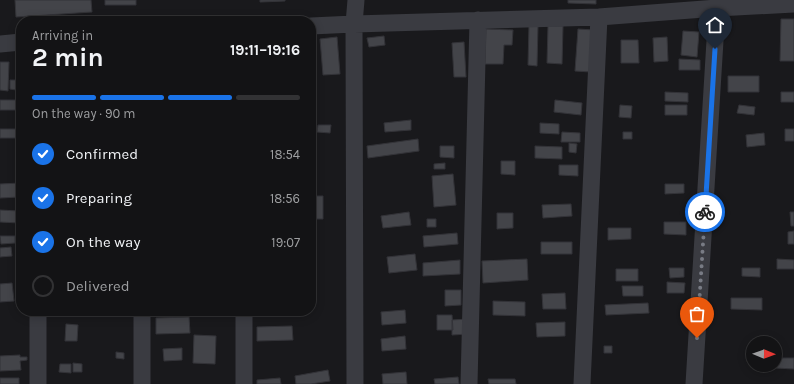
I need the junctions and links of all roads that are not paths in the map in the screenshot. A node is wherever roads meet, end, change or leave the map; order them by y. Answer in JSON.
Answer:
{"nodes":[{"id":1,"x":356,"y":0,"type":"edge"},
{"id":2,"x":794,"y":4,"type":"edge"},
{"id":3,"x":717,"y":8,"type":"junction"},
{"id":4,"x":599,"y":16,"type":"junction"},
{"id":5,"x":478,"y":20,"type":"junction"},
{"id":6,"x":354,"y":24,"type":"junction"},
{"id":7,"x":316,"y":26,"type":"edge"},
{"id":8,"x":16,"y":42,"type":"edge"},
{"id":9,"x":0,"y":44,"type":"edge"},
{"id":10,"x":38,"y":316,"type":"edge"},
{"id":11,"x":142,"y":316,"type":"edge"},
{"id":12,"x":244,"y":316,"type":"edge"},
{"id":13,"x":38,"y":384,"type":"edge"},
{"id":14,"x":142,"y":384,"type":"edge"},
{"id":15,"x":244,"y":384,"type":"edge"},
{"id":16,"x":355,"y":384,"type":"edge"},
{"id":17,"x":469,"y":384,"type":"edge"},
{"id":18,"x":582,"y":384,"type":"edge"},
{"id":19,"x":694,"y":384,"type":"edge"}],
"edges":[{"from":1,"to":6,"type":"street"},
{"from":2,"to":3,"type":"street"},
{"from":3,"to":4,"type":"street"},
{"from":3,"to":19,"type":"street"},
{"from":4,"to":5,"type":"street"},
{"from":4,"to":18,"type":"street"},
{"from":5,"to":6,"type":"street"},
{"from":5,"to":17,"type":"street"},
{"from":6,"to":7,"type":"street"},
{"from":6,"to":16,"type":"street"},
{"from":8,"to":9,"type":"street"},
{"from":10,"to":13,"type":"street"},
{"from":11,"to":14,"type":"street"},
{"from":12,"to":15,"type":"street"}]}
